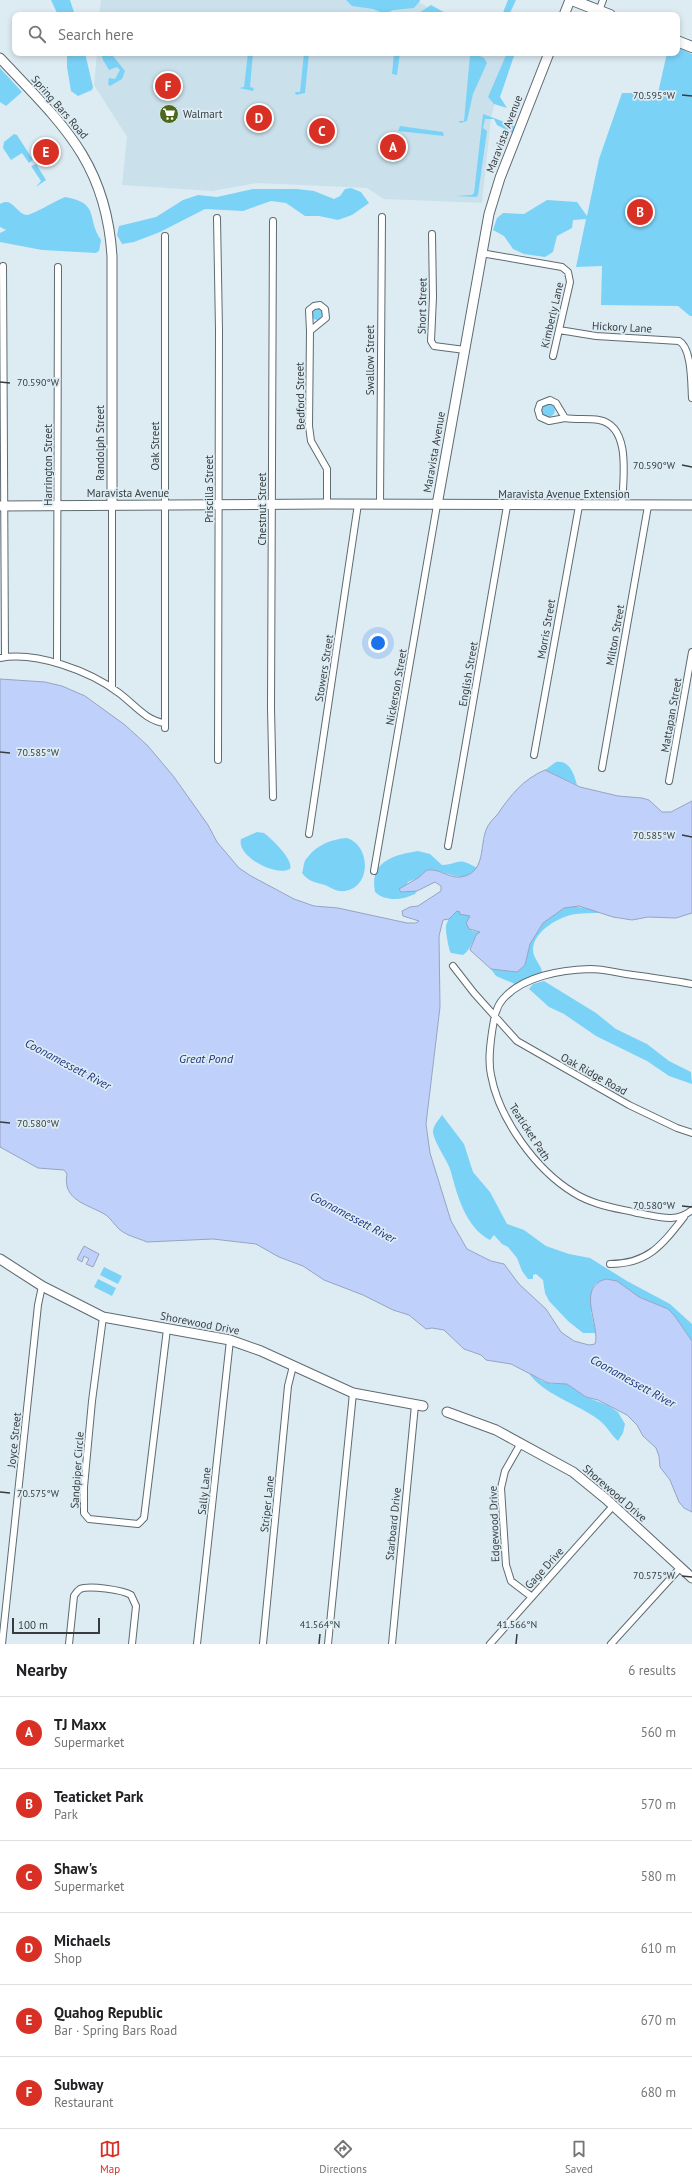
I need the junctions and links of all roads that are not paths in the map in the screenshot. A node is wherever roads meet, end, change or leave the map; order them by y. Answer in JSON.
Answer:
{"nodes":[{"id":1,"x":571,"y":0,"type":"edge"},
{"id":2,"x":603,"y":0,"type":"edge"},
{"id":3,"x":599,"y":11,"type":"joint"},
{"id":4,"x":565,"y":12,"type":"edge"},
{"id":5,"x":680,"y":42,"type":"edge"},
{"id":6,"x":692,"y":47,"type":"edge"},
{"id":7,"x":548,"y":56,"type":"edge"},
{"id":8,"x":0,"y":58,"type":"edge"},
{"id":9,"x":382,"y":217,"type":"dead end"},
{"id":10,"x":217,"y":218,"type":"dead end"},
{"id":11,"x":273,"y":221,"type":"dead end"},
{"id":12,"x":108,"y":222,"type":"joint"},
{"id":13,"x":432,"y":234,"type":"dead end"},
{"id":14,"x":165,"y":236,"type":"dead end"},
{"id":15,"x":481,"y":253,"type":"junction"},
{"id":16,"x":3,"y":266,"type":"dead end"},
{"id":17,"x":58,"y":267,"type":"dead end"},
{"id":18,"x":559,"y":330,"type":"junction"},
{"id":19,"x":310,"y":331,"type":"dead end"},
{"id":20,"x":464,"y":350,"type":"junction"},
{"id":21,"x":553,"y":356,"type":"dead end"},
{"id":22,"x":692,"y":398,"type":"edge"},
{"id":23,"x":565,"y":418,"type":"dead end"},
{"id":24,"x":327,"y":504,"type":"junction"},
{"id":25,"x":358,"y":504,"type":"junction"},
{"id":26,"x":380,"y":504,"type":"junction"},
{"id":27,"x":165,"y":505,"type":"junction"},
{"id":28,"x":218,"y":505,"type":"junction"},
{"id":29,"x":272,"y":505,"type":"junction"},
{"id":30,"x":437,"y":505,"type":"junction"},
{"id":31,"x":2,"y":506,"type":"edge"},
{"id":32,"x":58,"y":506,"type":"junction"},
{"id":33,"x":112,"y":506,"type":"junction"},
{"id":34,"x":506,"y":506,"type":"junction"},
{"id":35,"x":579,"y":506,"type":"junction"},
{"id":36,"x":622,"y":506,"type":"junction"},
{"id":37,"x":648,"y":506,"type":"junction"},
{"id":38,"x":692,"y":506,"type":"edge"},
{"id":39,"x":692,"y":652,"type":"edge"},
{"id":40,"x":3,"y":658,"type":"edge"},
{"id":41,"x":57,"y":663,"type":"junction"},
{"id":42,"x":112,"y":688,"type":"junction"},
{"id":43,"x":534,"y":755,"type":"dead end"},
{"id":44,"x":218,"y":760,"type":"dead end"},
{"id":45,"x":602,"y":768,"type":"dead end"},
{"id":46,"x":669,"y":781,"type":"dead end"},
{"id":47,"x":273,"y":797,"type":"dead end"},
{"id":48,"x":309,"y":834,"type":"dead end"},
{"id":49,"x":448,"y":846,"type":"dead end"},
{"id":50,"x":374,"y":871,"type":"dead end"},
{"id":51,"x":453,"y":966,"type":"dead end"},
{"id":52,"x":692,"y":984,"type":"edge"},
{"id":53,"x":495,"y":1017,"type":"junction"},
{"id":54,"x":692,"y":1133,"type":"edge"},
{"id":55,"x":692,"y":1210,"type":"edge"},
{"id":56,"x":684,"y":1217,"type":"junction"},
{"id":57,"x":0,"y":1259,"type":"edge"},
{"id":58,"x":610,"y":1264,"type":"dead end"},
{"id":59,"x":42,"y":1286,"type":"junction"},
{"id":60,"x":103,"y":1317,"type":"junction"},
{"id":61,"x":167,"y":1329,"type":"junction"},
{"id":62,"x":230,"y":1340,"type":"junction"},
{"id":63,"x":293,"y":1366,"type":"junction"},
{"id":64,"x":353,"y":1394,"type":"junction"},
{"id":65,"x":419,"y":1406,"type":"joint"},
{"id":66,"x":447,"y":1412,"type":"dead end"},
{"id":67,"x":521,"y":1443,"type":"junction"},
{"id":68,"x":613,"y":1506,"type":"junction"},
{"id":69,"x":680,"y":1568,"type":"junction"},
{"id":70,"x":692,"y":1578,"type":"edge"},
{"id":71,"x":532,"y":1597,"type":"junction"},
{"id":72,"x":2,"y":1644,"type":"edge"},
{"id":73,"x":69,"y":1644,"type":"edge"},
{"id":74,"x":132,"y":1644,"type":"edge"},
{"id":75,"x":197,"y":1644,"type":"edge"},
{"id":76,"x":263,"y":1644,"type":"edge"},
{"id":77,"x":328,"y":1644,"type":"edge"},
{"id":78,"x":392,"y":1644,"type":"edge"},
{"id":79,"x":490,"y":1644,"type":"edge"},
{"id":80,"x":612,"y":1644,"type":"edge"}],
"edges":[{"from":1,"to":3,"type":"main road"},
{"from":1,"to":4,"type":"street"},
{"from":2,"to":3,"type":"street"},
{"from":5,"to":6,"type":"main road"},
{"from":7,"to":15,"type":"street","name":"Maravista Avenue"},
{"from":8,"to":12,"type":"street","name":"Spring Bars Road"},
{"from":9,"to":26,"type":"street","name":"Swallow Street"},
{"from":10,"to":28,"type":"street","name":"Priscilla Street"},
{"from":11,"to":29,"type":"street","name":"Chestnut Street"},
{"from":12,"to":33,"type":"street","name":"Randolph Street"},
{"from":13,"to":20,"type":"street","name":"Short Street"},
{"from":14,"to":27,"type":"street","name":"Oak Street"},
{"from":15,"to":18,"type":"street","name":"Kimberly Lane"},
{"from":15,"to":20,"type":"street","name":"Maravista Avenue"},
{"from":16,"to":31,"type":"street"},
{"from":17,"to":32,"type":"street","name":"Harrington Street"},
{"from":18,"to":21,"type":"street","name":"Kimberly Lane"},
{"from":18,"to":22,"type":"street","name":"Hickory Lane"},
{"from":19,"to":24,"type":"street","name":"Bedford Street"},
{"from":20,"to":30,"type":"street","name":"Maravista Avenue"},
{"from":23,"to":36,"type":"street"},
{"from":24,"to":25,"type":"street","name":"Maravista Avenue"},
{"from":24,"to":29,"type":"street","name":"Maravista Avenue"},
{"from":25,"to":26,"type":"street","name":"Maravista Avenue"},
{"from":25,"to":48,"type":"street","name":"Stowers Street"},
{"from":26,"to":30,"type":"street","name":"Maravista Avenue"},
{"from":27,"to":28,"type":"street","name":"Maravista Avenue"},
{"from":27,"to":33,"type":"street","name":"Maravista Avenue"},
{"from":27,"to":42,"type":"street","name":"Oak Street"},
{"from":28,"to":29,"type":"street","name":"Maravista Avenue"},
{"from":28,"to":44,"type":"street","name":"Priscilla Street"},
{"from":29,"to":47,"type":"street","name":"Chestnut Street"},
{"from":30,"to":34,"type":"street","name":"Maravista Avenue Extension"},
{"from":30,"to":50,"type":"street","name":"Nickerson Street"},
{"from":31,"to":32,"type":"street","name":"Maravista Avenue"},
{"from":31,"to":40,"type":"street"},
{"from":32,"to":33,"type":"street","name":"Maravista Avenue"},
{"from":32,"to":41,"type":"street","name":"Harrington Street"},
{"from":33,"to":42,"type":"street","name":"Randolph Street"},
{"from":34,"to":35,"type":"street","name":"Maravista Avenue Extension"},
{"from":34,"to":49,"type":"street","name":"English Street"},
{"from":35,"to":36,"type":"street","name":"Maravista Avenue Extension"},
{"from":35,"to":43,"type":"street","name":"Morris Street"},
{"from":36,"to":37,"type":"street","name":"Maravista Avenue Extension"},
{"from":37,"to":38,"type":"street","name":"Maravista Avenue Extension"},
{"from":37,"to":45,"type":"street","name":"Milton Street"},
{"from":39,"to":46,"type":"street","name":"Mattapan Street"},
{"from":40,"to":41,"type":"street"},
{"from":41,"to":42,"type":"street"},
{"from":51,"to":53,"type":"street","name":"Oak Ridge Road"},
{"from":52,"to":53,"type":"street","name":"Teaticket Path"},
{"from":53,"to":54,"type":"street","name":"Oak Ridge Road"},
{"from":53,"to":56,"type":"street","name":"Teaticket Path"},
{"from":55,"to":56,"type":"street"},
{"from":56,"to":58,"type":"street"},
{"from":57,"to":59,"type":"street","name":"Shorewood Drive"},
{"from":59,"to":60,"type":"street","name":"Shorewood Drive"},
{"from":59,"to":72,"type":"street","name":"Joyce Street"},
{"from":60,"to":61,"type":"street","name":"Shorewood Drive"},
{"from":60,"to":61,"type":"street","name":"Sandpiper Circle"},
{"from":61,"to":62,"type":"street","name":"Shorewood Drive"},
{"from":62,"to":63,"type":"street","name":"Shorewood Drive"},
{"from":62,"to":75,"type":"street","name":"Sally Lane"},
{"from":63,"to":64,"type":"street","name":"Shorewood Drive"},
{"from":63,"to":76,"type":"street","name":"Striper Lane"},
{"from":64,"to":65,"type":"street","name":"Shorewood Drive"},
{"from":64,"to":77,"type":"street"},
{"from":65,"to":78,"type":"street","name":"Starboard Drive"},
{"from":66,"to":67,"type":"street","name":"Shorewood Drive"},
{"from":67,"to":68,"type":"street","name":"Shorewood Drive"},
{"from":67,"to":71,"type":"street","name":"Edgewood Drive"},
{"from":68,"to":69,"type":"street","name":"Shorewood Drive"},
{"from":68,"to":71,"type":"street","name":"Gage Drive"},
{"from":69,"to":70,"type":"street","name":"Shorewood Drive"},
{"from":69,"to":80,"type":"street"},
{"from":71,"to":79,"type":"street","name":"Gage Drive"},
{"from":73,"to":74,"type":"street"}]}
